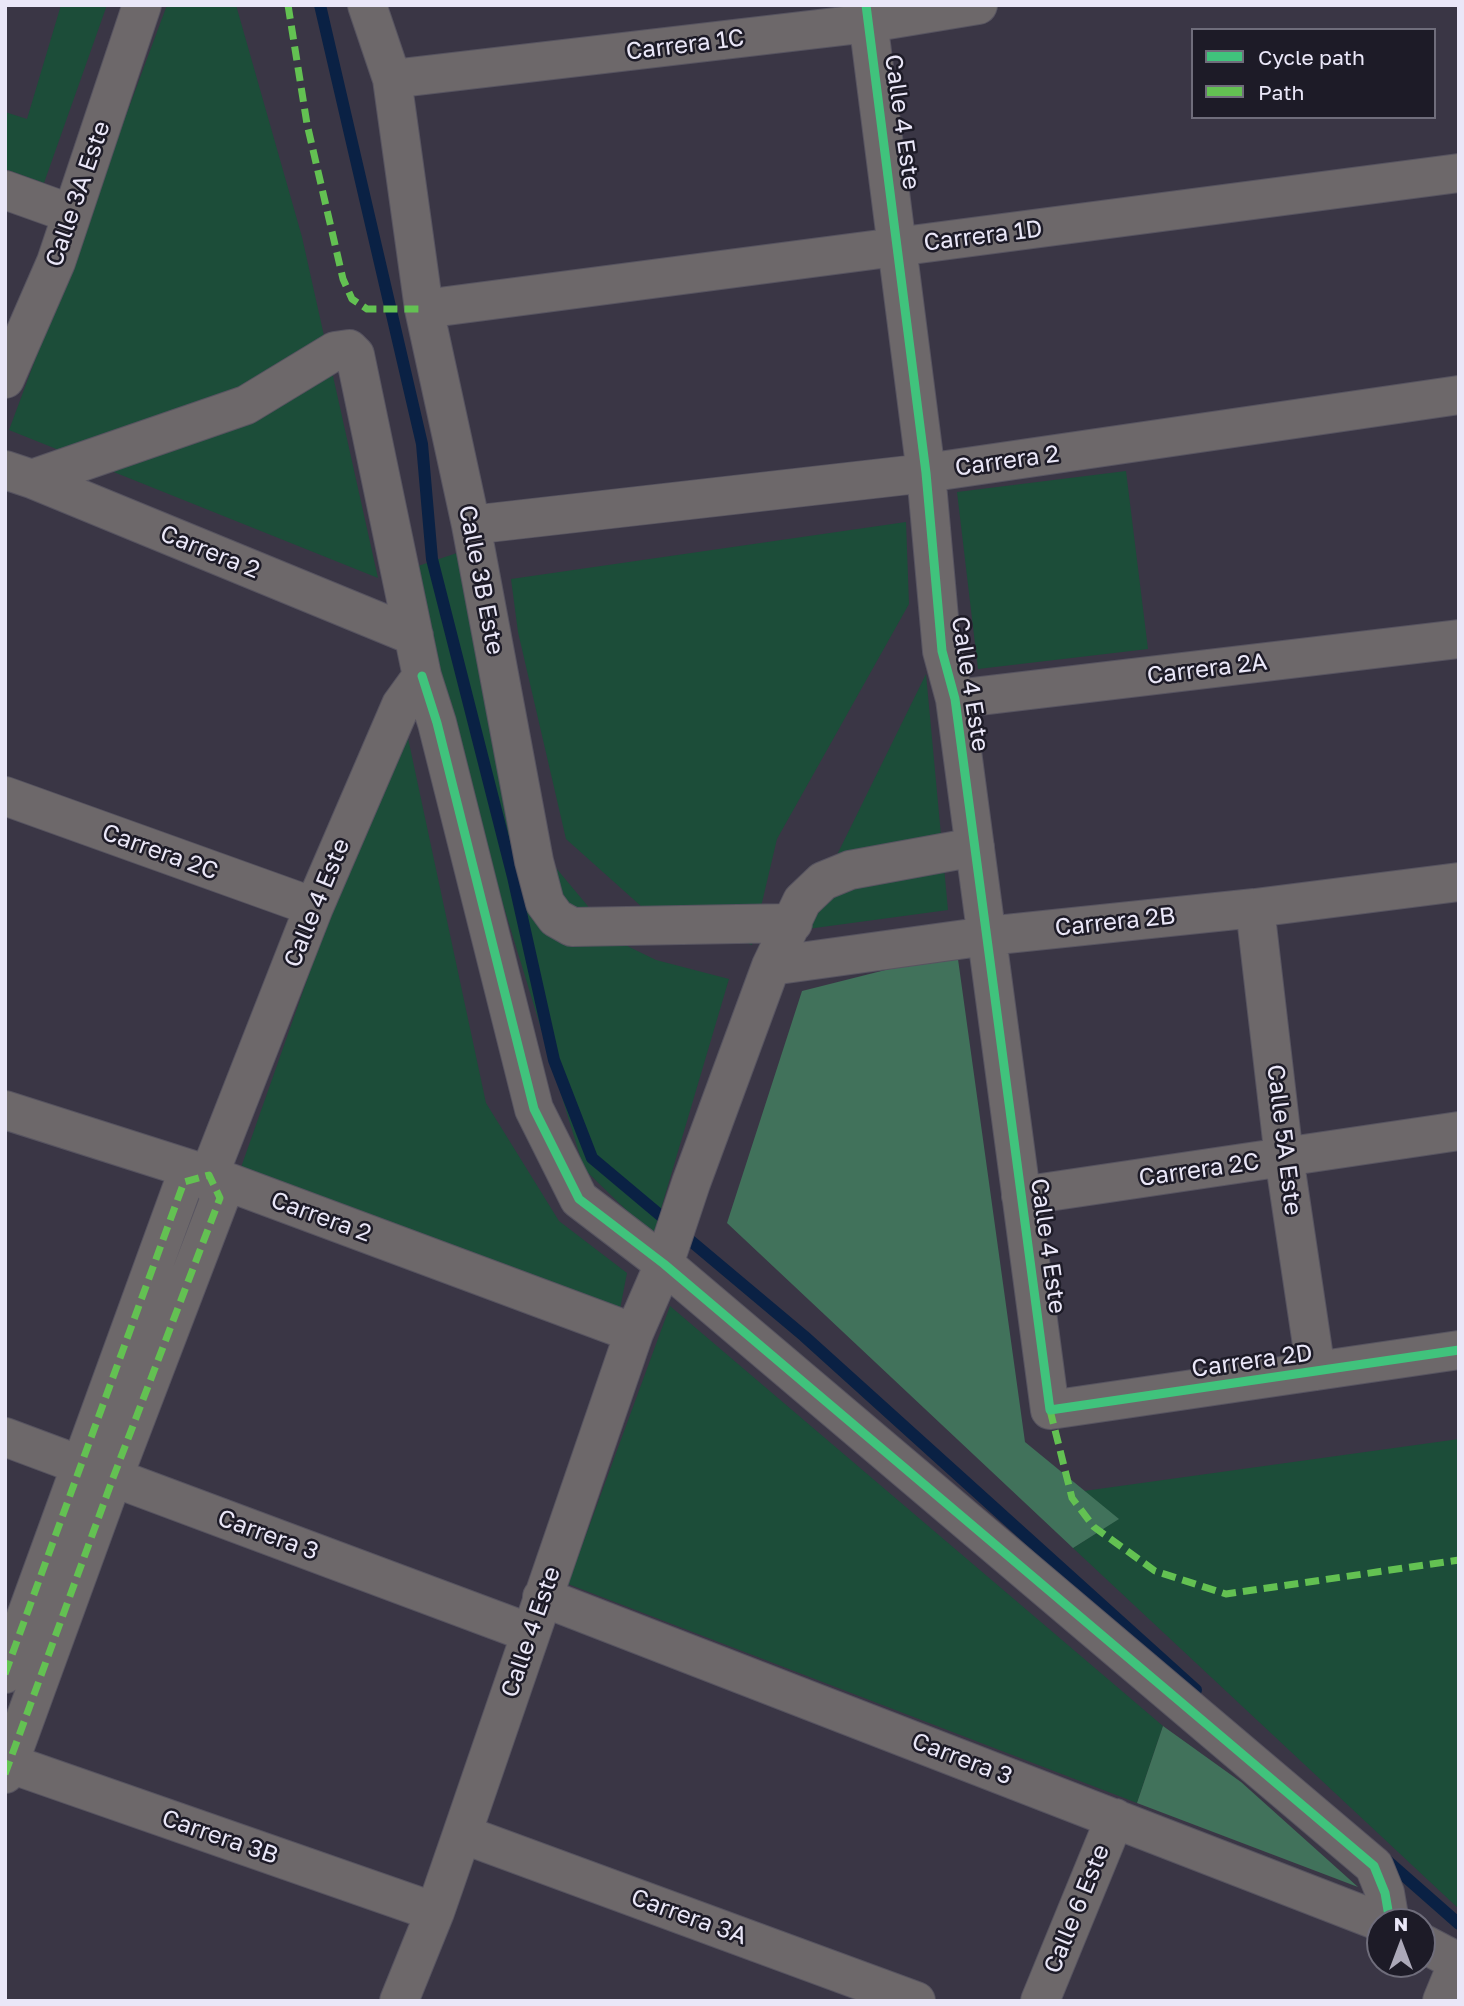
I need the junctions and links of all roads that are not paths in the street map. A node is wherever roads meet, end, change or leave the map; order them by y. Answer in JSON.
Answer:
{"nodes":[{"id":1,"x":142,"y":5,"type":"edge"},
{"id":2,"x":367,"y":5,"type":"edge"},
{"id":3,"x":978,"y":5,"type":"edge"},
{"id":4,"x":868,"y":14,"type":"edge"},
{"id":5,"x":392,"y":79,"type":"junction"},
{"id":6,"x":1459,"y":173,"type":"edge"},
{"id":7,"x":5,"y":190,"type":"edge"},
{"id":8,"x":72,"y":214,"type":"junction"},
{"id":9,"x":899,"y":247,"type":"junction"},
{"id":10,"x":424,"y":309,"type":"junction"},
{"id":11,"x":5,"y":379,"type":"edge"},
{"id":12,"x":1459,"y":395,"type":"edge"},
{"id":13,"x":926,"y":473,"type":"junction"},
{"id":14,"x":18,"y":474,"type":"edge"},
{"id":15,"x":471,"y":525,"type":"junction"},
{"id":16,"x":414,"y":636,"type":"junction"},
{"id":17,"x":1459,"y":639,"type":"edge"},
{"id":18,"x":422,"y":676,"type":"junction"},
{"id":19,"x":955,"y":699,"type":"junction"},
{"id":20,"x":5,"y":796,"type":"edge"},
{"id":21,"x":975,"y":847,"type":"junction"},
{"id":22,"x":1459,"y":882,"type":"edge"},
{"id":23,"x":314,"y":907,"type":"junction"},
{"id":24,"x":1255,"y":908,"type":"junction"},
{"id":25,"x":793,"y":923,"type":"junction"},
{"id":26,"x":987,"y":936,"type":"junction"},
{"id":27,"x":771,"y":966,"type":"junction"},
{"id":28,"x":5,"y":1110,"type":"edge"},
{"id":29,"x":1459,"y":1131,"type":"edge"},
{"id":30,"x":1284,"y":1157,"type":"junction"},
{"id":31,"x":209,"y":1175,"type":"junction"},
{"id":32,"x":1021,"y":1196,"type":"junction"},
{"id":33,"x":667,"y":1254,"type":"junction"},
{"id":34,"x":634,"y":1333,"type":"junction"},
{"id":35,"x":1459,"y":1350,"type":"edge"},
{"id":36,"x":1317,"y":1371,"type":"junction"},
{"id":37,"x":1050,"y":1410,"type":"joint"},
{"id":38,"x":5,"y":1437,"type":"edge"},
{"id":39,"x":97,"y":1472,"type":"junction"},
{"id":40,"x":536,"y":1615,"type":"junction"},
{"id":41,"x":5,"y":1674,"type":"edge"},
{"id":42,"x":7,"y":1766,"type":"edge"},
{"id":43,"x":1115,"y":1818,"type":"junction"},
{"id":44,"x":462,"y":1834,"type":"junction"},
{"id":45,"x":1388,"y":1908,"type":"edge"},
{"id":46,"x":435,"y":1912,"type":"junction"},
{"id":47,"x":1366,"y":1916,"type":"edge"},
{"id":48,"x":1436,"y":1950,"type":"edge"},
{"id":49,"x":1458,"y":1962,"type":"edge"},
{"id":50,"x":399,"y":2001,"type":"edge"},
{"id":51,"x":916,"y":2001,"type":"edge"},
{"id":52,"x":1040,"y":2001,"type":"edge"},
{"id":53,"x":1442,"y":2001,"type":"edge"}],
"edges":[{"from":1,"to":8,"type":"street","name":"Calle 3A Este"},
{"from":2,"to":5,"type":"street","name":"Calle 3B Este"},
{"from":3,"to":4,"type":"street","name":"Carrera 1C"},
{"from":4,"to":5,"type":"street","name":"Carrera 1C"},
{"from":4,"to":9,"type":"street","name":"Calle 4 Este"},
{"from":5,"to":10,"type":"street","name":"Calle 3B Este"},
{"from":6,"to":9,"type":"street","name":"Carrera 1D"},
{"from":7,"to":8,"type":"street"},
{"from":8,"to":11,"type":"street","name":"Calle 3A Este"},
{"from":9,"to":10,"type":"street","name":"Carrera 1D"},
{"from":9,"to":13,"type":"street","name":"Calle 4 Este"},
{"from":10,"to":15,"type":"street","name":"Calle 3B Este"},
{"from":12,"to":13,"type":"street","name":"Carrera 2"},
{"from":13,"to":15,"type":"street","name":"Carrera 2"},
{"from":13,"to":19,"type":"street","name":"Calle 4 Este"},
{"from":14,"to":16,"type":"street","name":"Carrera 2"},
{"from":14,"to":16,"type":"street"},
{"from":15,"to":25,"type":"street","name":"Calle 3B Este"},
{"from":16,"to":18,"type":"street"},
{"from":17,"to":19,"type":"street","name":"Carrera 2A"},
{"from":18,"to":23,"type":"street","name":"Calle 4 Este"},
{"from":18,"to":33,"type":"street"},
{"from":19,"to":21,"type":"street","name":"Calle 4 Este"},
{"from":20,"to":23,"type":"street","name":"Carrera 2C"},
{"from":21,"to":25,"type":"street","name":"Calle 4 Este"},
{"from":21,"to":26,"type":"street","name":"Calle 4 Este"},
{"from":22,"to":24,"type":"street","name":"Carrera 2B"},
{"from":23,"to":31,"type":"street","name":"Calle 4 Este"},
{"from":24,"to":26,"type":"street","name":"Carrera 2B"},
{"from":24,"to":30,"type":"street","name":"Calle 5A Este"},
{"from":25,"to":27,"type":"street","name":"Calle 4 Este"},
{"from":26,"to":27,"type":"street","name":"Carrera 2B"},
{"from":26,"to":32,"type":"street","name":"Calle 4 Este"},
{"from":27,"to":33,"type":"street","name":"Calle 4 Este"},
{"from":28,"to":31,"type":"street","name":"Carrera 2"},
{"from":29,"to":30,"type":"street","name":"Carrera 2C"},
{"from":30,"to":32,"type":"street","name":"Carrera 2C"},
{"from":30,"to":36,"type":"street","name":"Calle 5A Este"},
{"from":31,"to":34,"type":"street","name":"Carrera 2"},
{"from":31,"to":39,"type":"street"},
{"from":32,"to":37,"type":"street","name":"Calle 4 Este"},
{"from":33,"to":34,"type":"street","name":"Calle 4 Este"},
{"from":33,"to":45,"type":"street"},
{"from":34,"to":40,"type":"street","name":"Calle 4 Este"},
{"from":35,"to":36,"type":"street","name":"Carrera 2D"},
{"from":36,"to":37,"type":"street","name":"Carrera 2D"},
{"from":38,"to":39,"type":"street","name":"Carrera 3"},
{"from":39,"to":40,"type":"street","name":"Carrera 3"},
{"from":39,"to":41,"type":"street"},
{"from":39,"to":42,"type":"street"},
{"from":40,"to":43,"type":"street","name":"Carrera 3"},
{"from":40,"to":44,"type":"street","name":"Calle 4 Este"},
{"from":42,"to":46,"type":"street","name":"Carrera 3B"},
{"from":43,"to":47,"type":"street","name":"Carrera 3"},
{"from":43,"to":52,"type":"street","name":"Calle 6 Este"},
{"from":44,"to":46,"type":"street","name":"Calle 4 Este"},
{"from":44,"to":51,"type":"street","name":"Carrera 3A"},
{"from":46,"to":50,"type":"street","name":"Calle 4 Este"},
{"from":48,"to":49,"type":"street"},
{"from":49,"to":53,"type":"street"}]}
